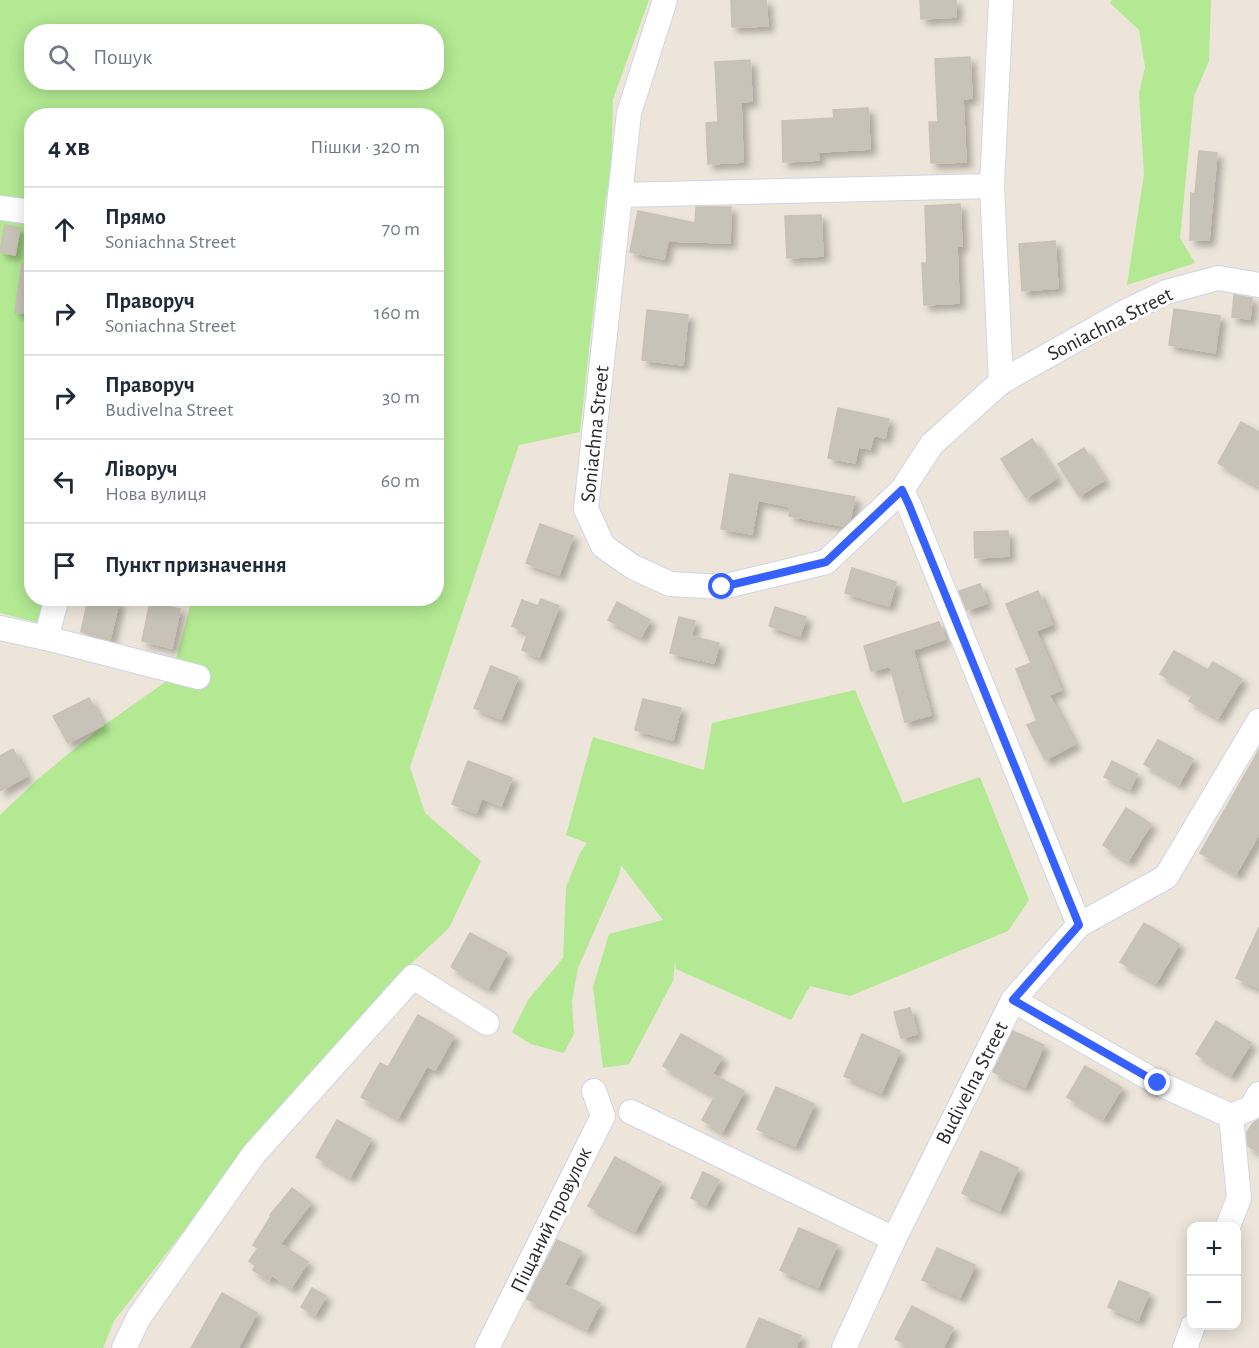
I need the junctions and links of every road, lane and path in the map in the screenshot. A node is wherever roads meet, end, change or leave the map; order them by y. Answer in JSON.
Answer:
{"nodes":[{"id":1,"x":665,"y":0,"type":"edge"},
{"id":2,"x":1001,"y":0,"type":"edge"},
{"id":3,"x":992,"y":186,"type":"junction"},
{"id":4,"x":620,"y":195,"type":"junction"},
{"id":5,"x":0,"y":208,"type":"edge"},
{"id":6,"x":24,"y":211,"type":"edge"},
{"id":7,"x":1259,"y":285,"type":"edge"},
{"id":8,"x":1001,"y":382,"type":"junction"},
{"id":9,"x":902,"y":490,"type":"junction"},
{"id":10,"x":55,"y":606,"type":"edge"},
{"id":11,"x":0,"y":628,"type":"edge"},
{"id":12,"x":46,"y":638,"type":"junction"},
{"id":13,"x":198,"y":677,"type":"dead end"},
{"id":14,"x":1259,"y":721,"type":"edge"},
{"id":15,"x":1079,"y":925,"type":"junction"},
{"id":16,"x":1013,"y":1000,"type":"junction"},
{"id":17,"x":487,"y":1023,"type":"dead end"},
{"id":18,"x":594,"y":1091,"type":"dead end"},
{"id":19,"x":1259,"y":1094,"type":"edge"},
{"id":20,"x":631,"y":1112,"type":"dead end"},
{"id":21,"x":1231,"y":1116,"type":"junction"},
{"id":22,"x":1230,"y":1222,"type":"edge"},
{"id":23,"x":894,"y":1239,"type":"junction"},
{"id":24,"x":1192,"y":1330,"type":"edge"},
{"id":25,"x":124,"y":1348,"type":"edge"},
{"id":26,"x":488,"y":1348,"type":"edge"},
{"id":27,"x":844,"y":1348,"type":"edge"},
{"id":28,"x":1185,"y":1348,"type":"edge"}],
"edges":[{"from":1,"to":4,"type":"street","name":"Soniachna Street"},
{"from":2,"to":3,"type":"street"},
{"from":3,"to":4,"type":"street"},
{"from":3,"to":8,"type":"street"},
{"from":4,"to":9,"type":"street","name":"Soniachna Street"},
{"from":5,"to":6,"type":"street"},
{"from":7,"to":8,"type":"street","name":"Soniachna Street"},
{"from":8,"to":9,"type":"street","name":"Soniachna Street"},
{"from":9,"to":15,"type":"street"},
{"from":10,"to":12,"type":"street"},
{"from":11,"to":12,"type":"street"},
{"from":12,"to":13,"type":"street"},
{"from":14,"to":15,"type":"street","name":"Budivelna Street"},
{"from":15,"to":16,"type":"street","name":"Budivelna Street"},
{"from":16,"to":21,"type":"street"},
{"from":16,"to":23,"type":"street","name":"Budivelna Street"},
{"from":17,"to":25,"type":"street"},
{"from":18,"to":26,"type":"street","name":"Піщаний провулок"},
{"from":19,"to":21,"type":"street"},
{"from":20,"to":23,"type":"street"},
{"from":21,"to":22,"type":"street"},
{"from":23,"to":27,"type":"street","name":"Budivelna Street"},
{"from":24,"to":28,"type":"street"}]}
